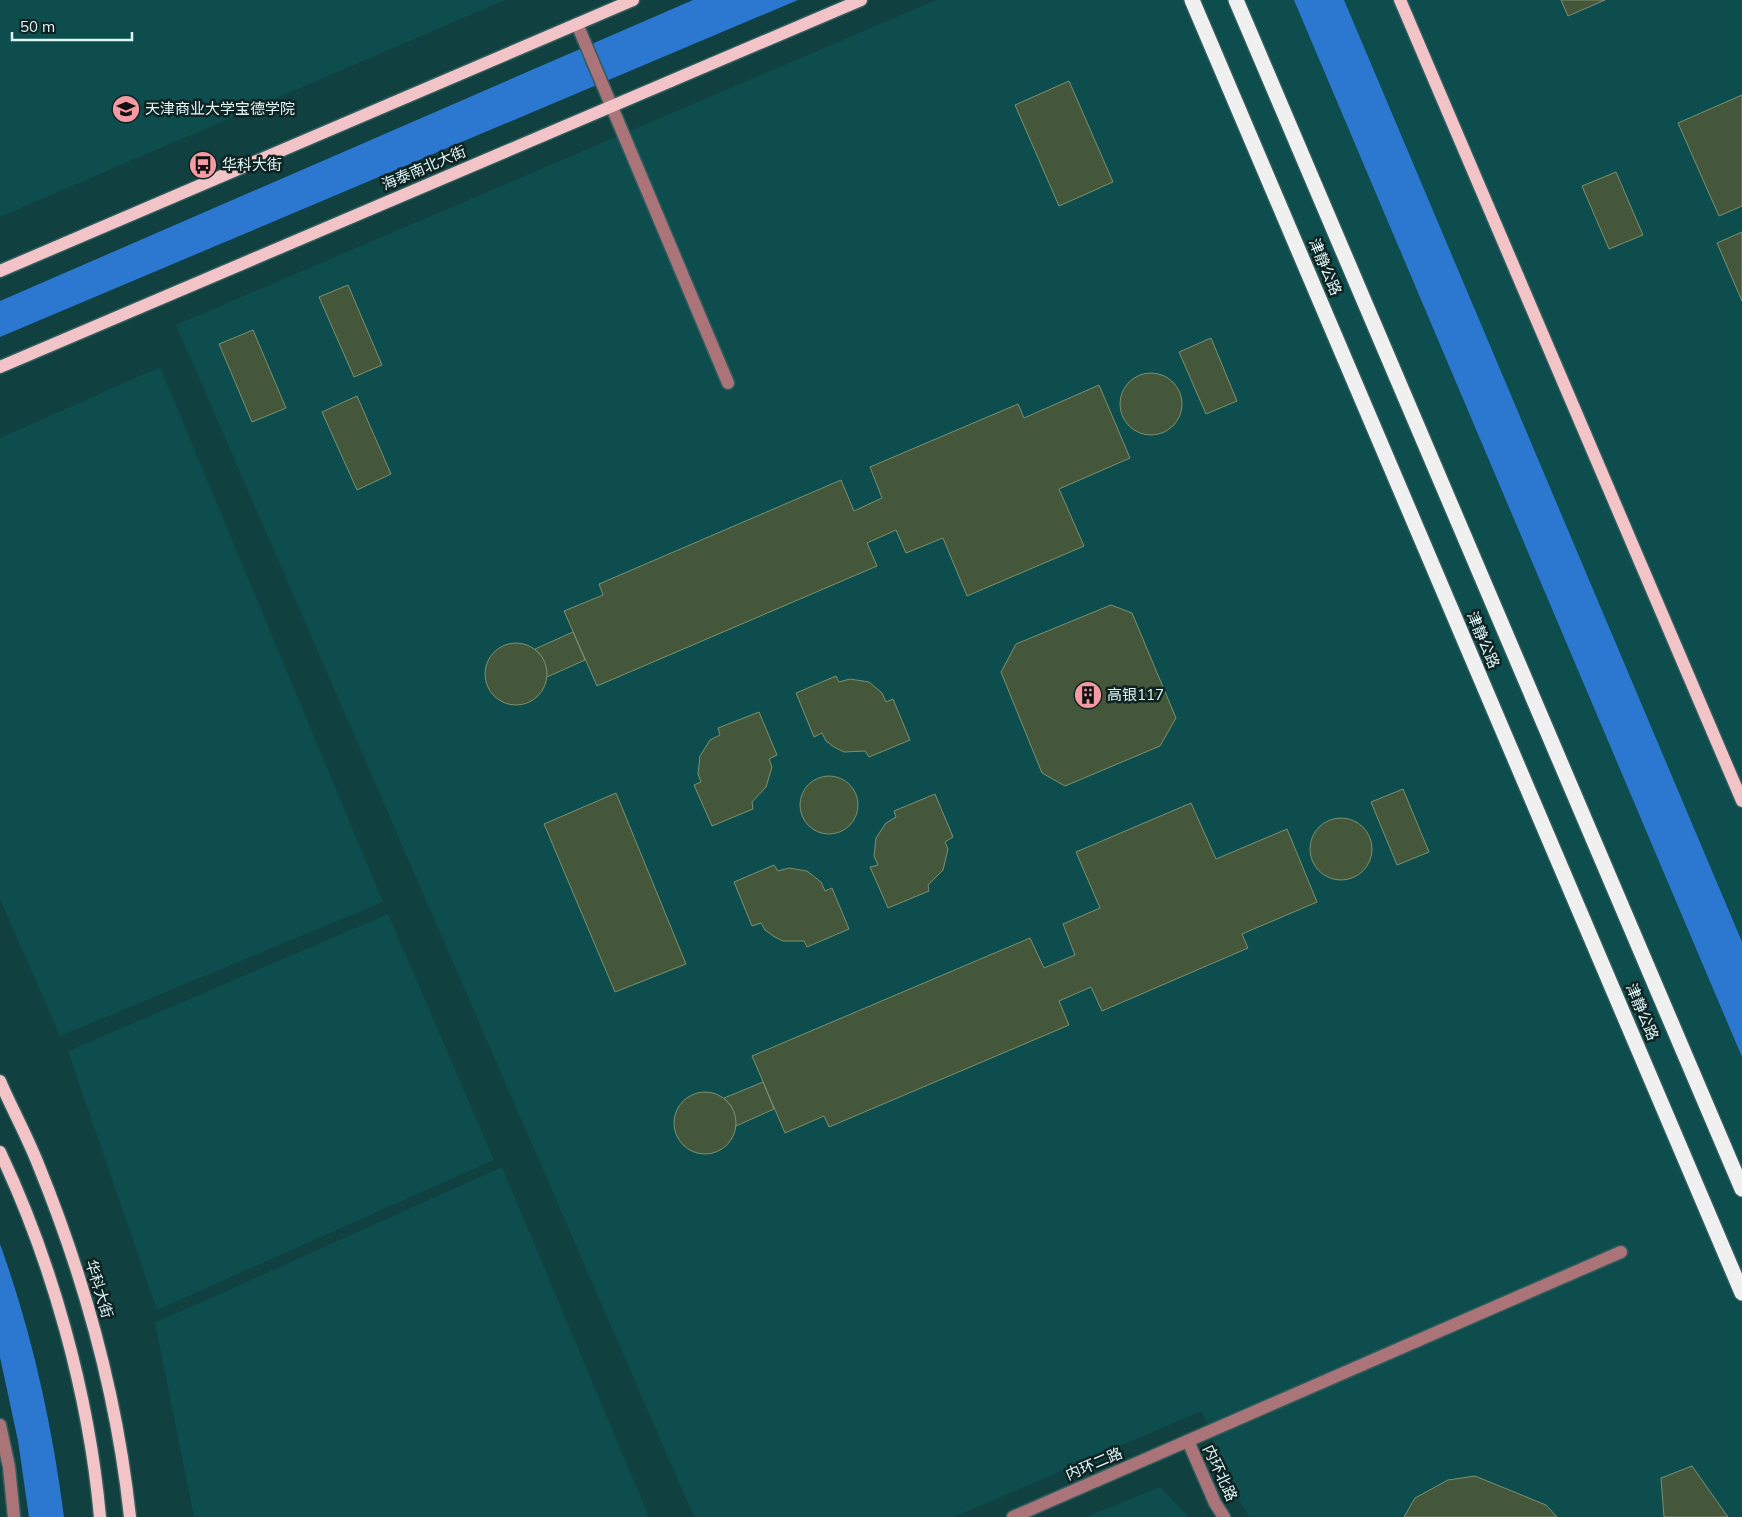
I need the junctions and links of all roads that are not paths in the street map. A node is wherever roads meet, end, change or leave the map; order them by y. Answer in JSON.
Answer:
{"nodes":[{"id":1,"x":633,"y":0,"type":"edge"},
{"id":2,"x":861,"y":0,"type":"edge"},
{"id":3,"x":1192,"y":0,"type":"edge"},
{"id":4,"x":1236,"y":0,"type":"edge"},
{"id":5,"x":1400,"y":0,"type":"edge"},
{"id":6,"x":577,"y":24,"type":"junction"},
{"id":7,"x":612,"y":104,"type":"junction"},
{"id":8,"x":0,"y":271,"type":"edge"},
{"id":9,"x":0,"y":367,"type":"edge"},
{"id":10,"x":728,"y":383,"type":"dead end"},
{"id":11,"x":1742,"y":800,"type":"edge"},
{"id":12,"x":1,"y":1086,"type":"edge"},
{"id":13,"x":0,"y":1100,"type":"edge"},
{"id":14,"x":20,"y":1123,"type":"junction"},
{"id":15,"x":0,"y":1152,"type":"edge"},
{"id":16,"x":1742,"y":1189,"type":"edge"},
{"id":17,"x":1621,"y":1252,"type":"dead end"},
{"id":18,"x":1742,"y":1293,"type":"edge"},
{"id":19,"x":0,"y":1425,"type":"edge"},
{"id":20,"x":1188,"y":1441,"type":"junction"},
{"id":21,"x":14,"y":1517,"type":"edge"},
{"id":22,"x":100,"y":1517,"type":"edge"},
{"id":23,"x":130,"y":1517,"type":"edge"},
{"id":24,"x":1013,"y":1517,"type":"edge"},
{"id":25,"x":1224,"y":1517,"type":"edge"}],
"edges":[{"from":1,"to":6,"type":"main road"},
{"from":2,"to":7,"type":"main road","name":"海泰南北大街"},
{"from":3,"to":18,"type":"highway","name":"津静公路"},
{"from":4,"to":16,"type":"highway","name":"津静公路"},
{"from":5,"to":11,"type":"main road"},
{"from":6,"to":7,"type":"street"},
{"from":6,"to":8,"type":"main road"},
{"from":7,"to":9,"type":"main road","name":"海泰南北大街"},
{"from":7,"to":10,"type":"street"},
{"from":12,"to":14,"type":"main road","name":"华科大街"},
{"from":13,"to":14,"type":"main road"},
{"from":14,"to":23,"type":"main road","name":"华科大街"},
{"from":15,"to":22,"type":"main road"},
{"from":17,"to":20,"type":"street","name":"内环二路"},
{"from":19,"to":21,"type":"street"},
{"from":20,"to":24,"type":"street","name":"内环二路"},
{"from":20,"to":25,"type":"street","name":"内环北路"}]}
